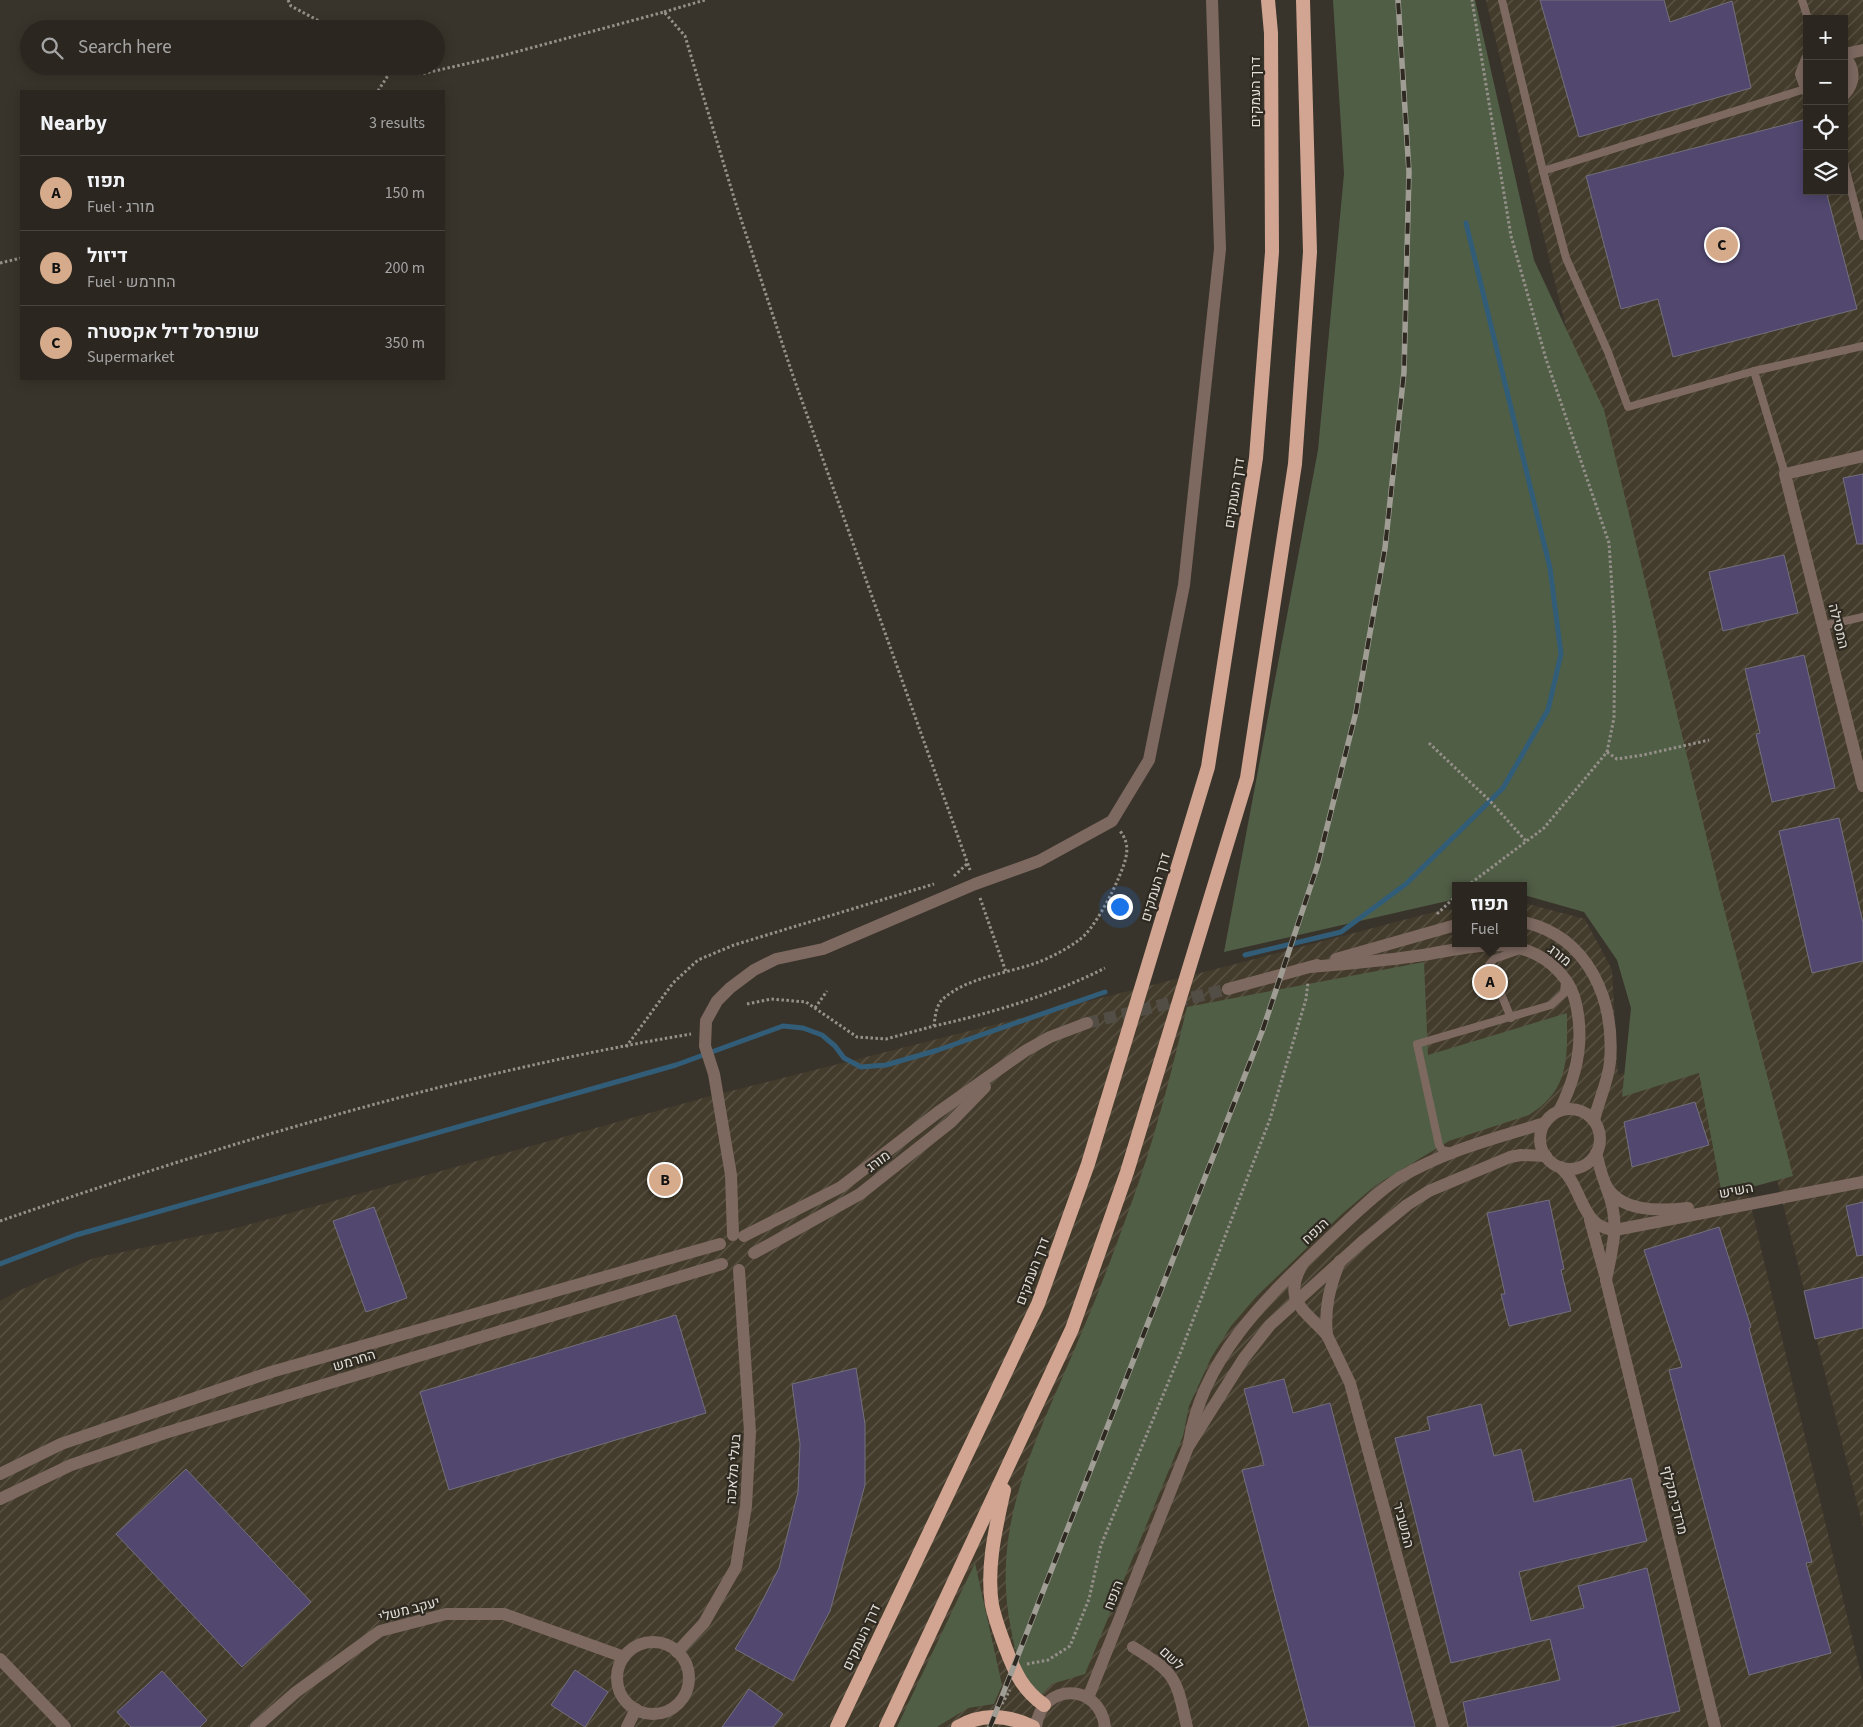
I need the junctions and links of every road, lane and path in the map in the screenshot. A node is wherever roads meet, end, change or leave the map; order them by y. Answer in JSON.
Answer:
{"nodes":[{"id":1,"x":288,"y":0,"type":"edge"},
{"id":2,"x":705,"y":0,"type":"edge"},
{"id":3,"x":1212,"y":0,"type":"edge"},
{"id":4,"x":1268,"y":0,"type":"edge"},
{"id":5,"x":1303,"y":0,"type":"edge"},
{"id":6,"x":1472,"y":0,"type":"edge"},
{"id":7,"x":1502,"y":0,"type":"edge"},
{"id":8,"x":1802,"y":0,"type":"edge"},
{"id":9,"x":664,"y":12,"type":"junction"},
{"id":10,"x":1807,"y":15,"type":"edge"},
{"id":11,"x":317,"y":20,"type":"edge"},
{"id":12,"x":1863,"y":50,"type":"edge"},
{"id":13,"x":1848,"y":54,"type":"edge"},
{"id":14,"x":1847,"y":60,"type":"edge"},
{"id":15,"x":445,"y":69,"type":"edge"},
{"id":16,"x":1863,"y":72,"type":"edge"},
{"id":17,"x":388,"y":75,"type":"edge"},
{"id":18,"x":1852,"y":83,"type":"junction"},
{"id":19,"x":1848,"y":89,"type":"edge"},
{"id":20,"x":379,"y":90,"type":"edge"},
{"id":21,"x":1803,"y":91,"type":"edge"},
{"id":22,"x":1543,"y":171,"type":"junction"},
{"id":23,"x":1848,"y":178,"type":"edge"},
{"id":24,"x":1863,"y":236,"type":"edge"},
{"id":25,"x":20,"y":258,"type":"edge"},
{"id":26,"x":0,"y":263,"type":"edge"},
{"id":27,"x":1863,"y":346,"type":"edge"},
{"id":28,"x":1754,"y":371,"type":"junction"},
{"id":29,"x":1863,"y":456,"type":"edge"},
{"id":30,"x":1785,"y":474,"type":"junction"},
{"id":31,"x":1863,"y":617,"type":"edge"},
{"id":32,"x":1823,"y":626,"type":"junction"},
{"id":33,"x":1709,"y":740,"type":"dead end"},
{"id":34,"x":1429,"y":743,"type":"dead end"},
{"id":35,"x":1607,"y":752,"type":"junction"},
{"id":36,"x":1863,"y":786,"type":"edge"},
{"id":37,"x":1112,"y":821,"type":"junction"},
{"id":38,"x":1526,"y":841,"type":"junction"},
{"id":39,"x":968,"y":863,"type":"junction"},
{"id":40,"x":953,"y":878,"type":"dead end"},
{"id":41,"x":944,"y":881,"type":"dead end"},
{"id":42,"x":1472,"y":882,"type":"edge"},
{"id":43,"x":975,"y":884,"type":"junction"},
{"id":44,"x":1527,"y":923,"type":"edge"},
{"id":45,"x":1452,"y":926,"type":"edge"},
{"id":46,"x":1467,"y":947,"type":"edge"},
{"id":47,"x":1516,"y":947,"type":"edge"},
{"id":48,"x":1523,"y":948,"type":"junction"},
{"id":49,"x":1310,"y":967,"type":"junction"},
{"id":50,"x":1105,"y":968,"type":"dead end"},
{"id":51,"x":1006,"y":972,"type":"junction"},
{"id":52,"x":1564,"y":976,"type":"junction"},
{"id":53,"x":1228,"y":990,"type":"tunnel mouth"},
{"id":54,"x":827,"y":991,"type":"dead end"},
{"id":55,"x":747,"y":1004,"type":"dead end"},
{"id":56,"x":815,"y":1008,"type":"junction"},
{"id":57,"x":1511,"y":1018,"type":"junction"},
{"id":58,"x":1087,"y":1024,"type":"tunnel mouth"},
{"id":59,"x":934,"y":1026,"type":"junction"},
{"id":60,"x":706,"y":1031,"type":"junction"},
{"id":61,"x":626,"y":1047,"type":"junction"},
{"id":62,"x":1002,"y":1069,"type":"junction"},
{"id":63,"x":1559,"y":1111,"type":"junction"},
{"id":64,"x":1545,"y":1122,"type":"junction"},
{"id":65,"x":1594,"y":1122,"type":"junction"},
{"id":66,"x":1452,"y":1152,"type":"junction"},
{"id":67,"x":1596,"y":1153,"type":"junction"},
{"id":68,"x":1546,"y":1156,"type":"junction"},
{"id":69,"x":1560,"y":1167,"type":"junction"},
{"id":70,"x":1863,"y":1182,"type":"edge"},
{"id":71,"x":1605,"y":1184,"type":"junction"},
{"id":72,"x":1740,"y":1204,"type":"junction"},
{"id":73,"x":1590,"y":1220,"type":"junction"},
{"id":74,"x":0,"y":1222,"type":"edge"},
{"id":75,"x":1615,"y":1230,"type":"junction"},
{"id":76,"x":738,"y":1235,"type":"junction"},
{"id":77,"x":720,"y":1244,"type":"junction"},
{"id":78,"x":754,"y":1253,"type":"junction"},
{"id":79,"x":1340,"y":1261,"type":"junction"},
{"id":80,"x":1303,"y":1263,"type":"junction"},
{"id":81,"x":722,"y":1264,"type":"junction"},
{"id":82,"x":739,"y":1270,"type":"junction"},
{"id":83,"x":1606,"y":1280,"type":"junction"},
{"id":84,"x":1296,"y":1301,"type":"junction"},
{"id":85,"x":1327,"y":1335,"type":"junction"},
{"id":86,"x":1028,"y":1428,"type":"junction"},
{"id":87,"x":1188,"y":1448,"type":"junction"},
{"id":88,"x":0,"y":1474,"type":"edge"},
{"id":89,"x":0,"y":1499,"type":"edge"},
{"id":90,"x":1133,"y":1647,"type":"dead end"},
{"id":91,"x":677,"y":1652,"type":"junction"},
{"id":92,"x":624,"y":1657,"type":"junction"},
{"id":93,"x":0,"y":1659,"type":"edge"},
{"id":94,"x":1018,"y":1678,"type":"junction"},
{"id":95,"x":1088,"y":1698,"type":"junction"},
{"id":96,"x":1044,"y":1705,"type":"junction"},
{"id":97,"x":636,"y":1710,"type":"junction"},
{"id":98,"x":997,"y":1716,"type":"junction"},
{"id":99,"x":66,"y":1727,"type":"edge"},
{"id":100,"x":256,"y":1727,"type":"edge"},
{"id":101,"x":627,"y":1727,"type":"edge"},
{"id":102,"x":837,"y":1727,"type":"edge"},
{"id":103,"x":886,"y":1727,"type":"edge"},
{"id":104,"x":958,"y":1727,"type":"edge"},
{"id":105,"x":1035,"y":1727,"type":"edge"},
{"id":106,"x":1105,"y":1727,"type":"edge"},
{"id":107,"x":1187,"y":1727,"type":"edge"},
{"id":108,"x":1443,"y":1727,"type":"edge"},
{"id":109,"x":1714,"y":1727,"type":"edge"}],
"edges":[{"from":1,"to":11,"type":"path"},
{"from":2,"to":9,"type":"path"},
{"from":3,"to":37,"type":"street"},
{"from":4,"to":102,"type":"highway","name":"דרך העמקים"},
{"from":5,"to":86,"type":"highway"},
{"from":6,"to":35,"type":"path"},
{"from":7,"to":22,"type":"lane"},
{"from":8,"to":10,"type":"lane"},
{"from":9,"to":15,"type":"path"},
{"from":9,"to":39,"type":"path"},
{"from":12,"to":13,"type":"street"},
{"from":14,"to":18,"type":"street"},
{"from":16,"to":18,"type":"street"},
{"from":17,"to":20,"type":"path"},
{"from":18,"to":19,"type":"street"},
{"from":21,"to":22,"type":"lane"},
{"from":22,"to":28,"type":"lane"},
{"from":23,"to":24,"type":"lane"},
{"from":25,"to":26,"type":"path"},
{"from":27,"to":28,"type":"lane"},
{"from":28,"to":30,"type":"lane"},
{"from":29,"to":30,"type":"street"},
{"from":30,"to":32,"type":"street","name":"המסילה"},
{"from":31,"to":32,"type":"lane"},
{"from":32,"to":36,"type":"street","name":"המסילה"},
{"from":33,"to":35,"type":"path"},
{"from":34,"to":38,"type":"path"},
{"from":35,"to":38,"type":"path"},
{"from":37,"to":43,"type":"street"},
{"from":37,"to":51,"type":"path"},
{"from":38,"to":42,"type":"path"},
{"from":39,"to":40,"type":"path"},
{"from":39,"to":43,"type":"path"},
{"from":41,"to":61,"type":"path"},
{"from":43,"to":51,"type":"path"},
{"from":43,"to":60,"type":"street"},
{"from":44,"to":65,"type":"street","name":"מורג"},
{"from":45,"to":49,"type":"street","name":"מורג"},
{"from":46,"to":49,"type":"street","name":"מורג"},
{"from":47,"to":48,"type":"street","name":"מורג"},
{"from":48,"to":52,"type":"street","name":"מורג"},
{"from":48,"to":57,"type":"lane"},
{"from":49,"to":53,"type":"street","name":"מורג"},
{"from":49,"to":94,"type":"path"},
{"from":50,"to":59,"type":"path"},
{"from":51,"to":59,"type":"path"},
{"from":52,"to":57,"type":"lane"},
{"from":52,"to":63,"type":"street","name":"מורג"},
{"from":54,"to":56,"type":"path"},
{"from":55,"to":56,"type":"path"},
{"from":56,"to":59,"type":"path"},
{"from":57,"to":66,"type":"lane"},
{"from":58,"to":62,"type":"street","name":"מורג"},
{"from":60,"to":61,"type":"path"},
{"from":60,"to":76,"type":"street"},
{"from":61,"to":74,"type":"path"},
{"from":62,"to":76,"type":"street","name":"מורג"},
{"from":62,"to":78,"type":"street","name":"מורג"},
{"from":63,"to":64,"type":"street"},
{"from":63,"to":65,"type":"street"},
{"from":64,"to":66,"type":"street","name":"הנפח"},
{"from":64,"to":68,"type":"street"},
{"from":65,"to":67,"type":"street"},
{"from":66,"to":80,"type":"street","name":"הנפח"},
{"from":67,"to":69,"type":"street"},
{"from":67,"to":71,"type":"street","name":"מרדכי מקלף"},
{"from":68,"to":69,"type":"street"},
{"from":68,"to":79,"type":"street","name":"הנפח"},
{"from":69,"to":73,"type":"street","name":"מרדכי מקלף"},
{"from":70,"to":72,"type":"street","name":"השיש"},
{"from":71,"to":72,"type":"street"},
{"from":71,"to":75,"type":"street","name":"מרדכי מקלף"},
{"from":72,"to":75,"type":"street","name":"השיש"},
{"from":73,"to":75,"type":"street"},
{"from":73,"to":83,"type":"street","name":"מרדכי מקלף"},
{"from":75,"to":83,"type":"street","name":"מרדכי מקלף"},
{"from":76,"to":77,"type":"street"},
{"from":76,"to":78,"type":"street"},
{"from":77,"to":81,"type":"street"},
{"from":77,"to":88,"type":"street","name":"החרמש"},
{"from":78,"to":82,"type":"street"},
{"from":79,"to":84,"type":"street","name":"הנפח"},
{"from":79,"to":85,"type":"street","name":"המשביר"},
{"from":80,"to":84,"type":"street"},
{"from":80,"to":87,"type":"street","name":"הנפח"},
{"from":81,"to":82,"type":"street"},
{"from":81,"to":89,"type":"street","name":"החרמש"},
{"from":82,"to":91,"type":"street","name":"בעלי מלאכה"},
{"from":83,"to":109,"type":"street","name":"מרדכי מקלף"},
{"from":84,"to":85,"type":"street","name":"המשביר"},
{"from":84,"to":87,"type":"street","name":"הנפח"},
{"from":85,"to":108,"type":"street","name":"המשביר"},
{"from":86,"to":94,"type":"highway"},
{"from":86,"to":103,"type":"highway"},
{"from":87,"to":95,"type":"street","name":"הנפח"},
{"from":90,"to":107,"type":"street","name":"לשם"},
{"from":91,"to":92,"type":"street"},
{"from":91,"to":97,"type":"street"},
{"from":92,"to":97,"type":"street"},
{"from":92,"to":100,"type":"street","name":"יעקב משלי"},
{"from":93,"to":99,"type":"street"},
{"from":94,"to":96,"type":"highway"},
{"from":94,"to":98,"type":"path"},
{"from":95,"to":96,"type":"street"},
{"from":95,"to":106,"type":"street"},
{"from":96,"to":105,"type":"street"},
{"from":97,"to":101,"type":"street"},
{"from":98,"to":104,"type":"highway"},
{"from":98,"to":105,"type":"highway"}]}
